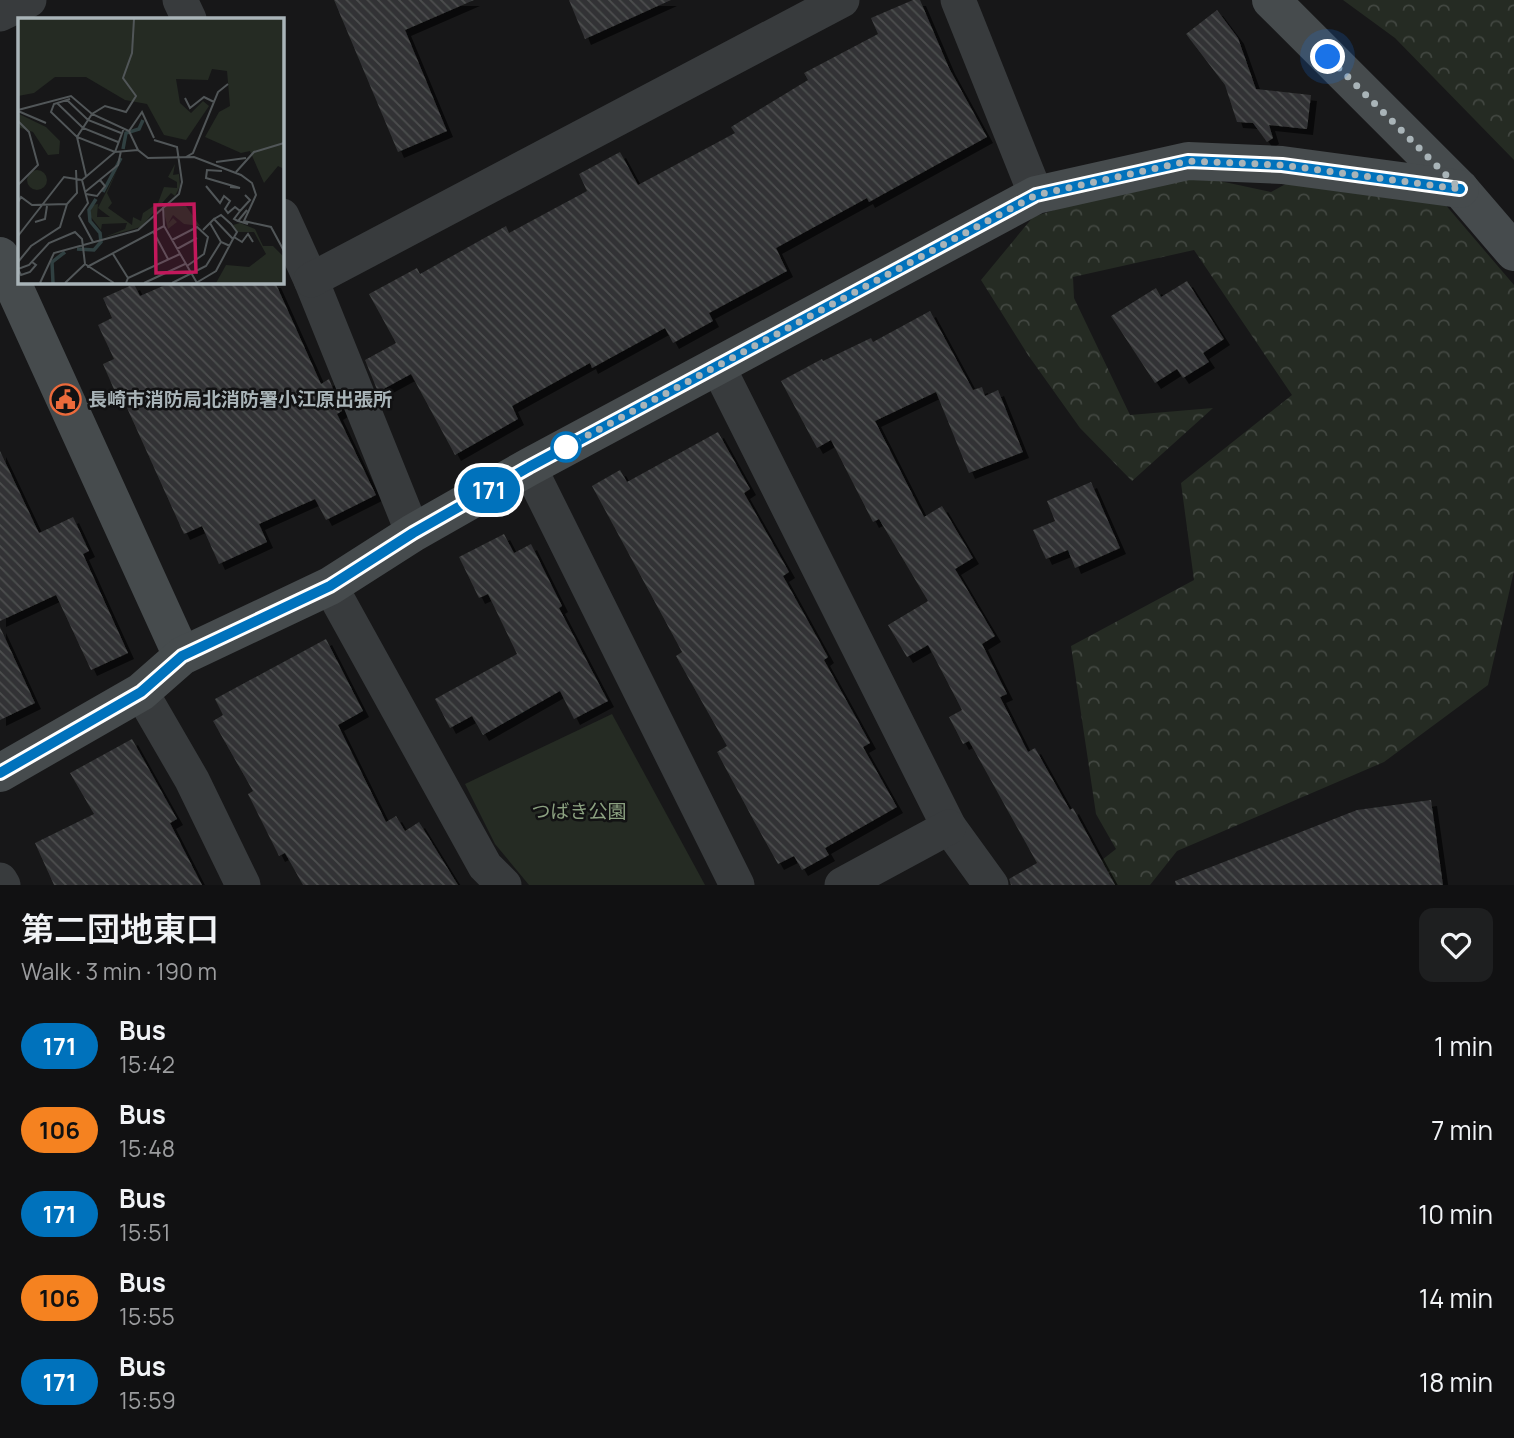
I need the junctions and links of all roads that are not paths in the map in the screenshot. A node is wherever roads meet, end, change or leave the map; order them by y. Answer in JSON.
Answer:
{"nodes":[{"id":1,"x":29,"y":0,"type":"edge"},
{"id":2,"x":180,"y":0,"type":"edge"},
{"id":3,"x":842,"y":0,"type":"edge"},
{"id":4,"x":958,"y":0,"type":"edge"},
{"id":5,"x":1271,"y":0,"type":"edge"},
{"id":6,"x":0,"y":14,"type":"edge"},
{"id":7,"x":189,"y":18,"type":"edge"},
{"id":8,"x":1460,"y":189,"type":"junction"},
{"id":9,"x":1036,"y":195,"type":"junction"},
{"id":10,"x":284,"y":220,"type":"edge"},
{"id":11,"x":1514,"y":252,"type":"edge"},
{"id":12,"x":0,"y":256,"type":"edge"},
{"id":13,"x":311,"y":279,"type":"junction"},
{"id":14,"x":716,"y":365,"type":"junction"},
{"id":15,"x":529,"y":467,"type":"junction"},
{"id":16,"x":413,"y":533,"type":"junction"},
{"id":17,"x":330,"y":586,"type":"junction"},
{"id":18,"x":182,"y":656,"type":"junction"},
{"id":19,"x":141,"y":692,"type":"junction"},
{"id":20,"x":0,"y":773,"type":"edge"},
{"id":21,"x":949,"y":827,"type":"junction"},
{"id":22,"x":0,"y":880,"type":"edge"},
{"id":23,"x":3,"y":885,"type":"edge"},
{"id":24,"x":243,"y":885,"type":"edge"},
{"id":25,"x":503,"y":885,"type":"edge"},
{"id":26,"x":737,"y":885,"type":"edge"},
{"id":27,"x":842,"y":885,"type":"edge"},
{"id":28,"x":991,"y":885,"type":"edge"}],
"edges":[{"from":1,"to":6,"type":"street"},
{"from":2,"to":7,"type":"street"},
{"from":3,"to":13,"type":"street"},
{"from":4,"to":9,"type":"street"},
{"from":5,"to":8,"type":"street"},
{"from":8,"to":9,"type":"street"},
{"from":8,"to":11,"type":"street"},
{"from":9,"to":14,"type":"street"},
{"from":10,"to":13,"type":"street"},
{"from":12,"to":18,"type":"street"},
{"from":13,"to":16,"type":"street"},
{"from":14,"to":15,"type":"street"},
{"from":14,"to":21,"type":"street"},
{"from":15,"to":16,"type":"street"},
{"from":15,"to":26,"type":"street"},
{"from":16,"to":17,"type":"street"},
{"from":17,"to":18,"type":"street"},
{"from":17,"to":25,"type":"street"},
{"from":18,"to":19,"type":"street"},
{"from":19,"to":20,"type":"street"},
{"from":19,"to":24,"type":"street"},
{"from":21,"to":27,"type":"street"},
{"from":21,"to":28,"type":"street"},
{"from":22,"to":23,"type":"street"}]}
